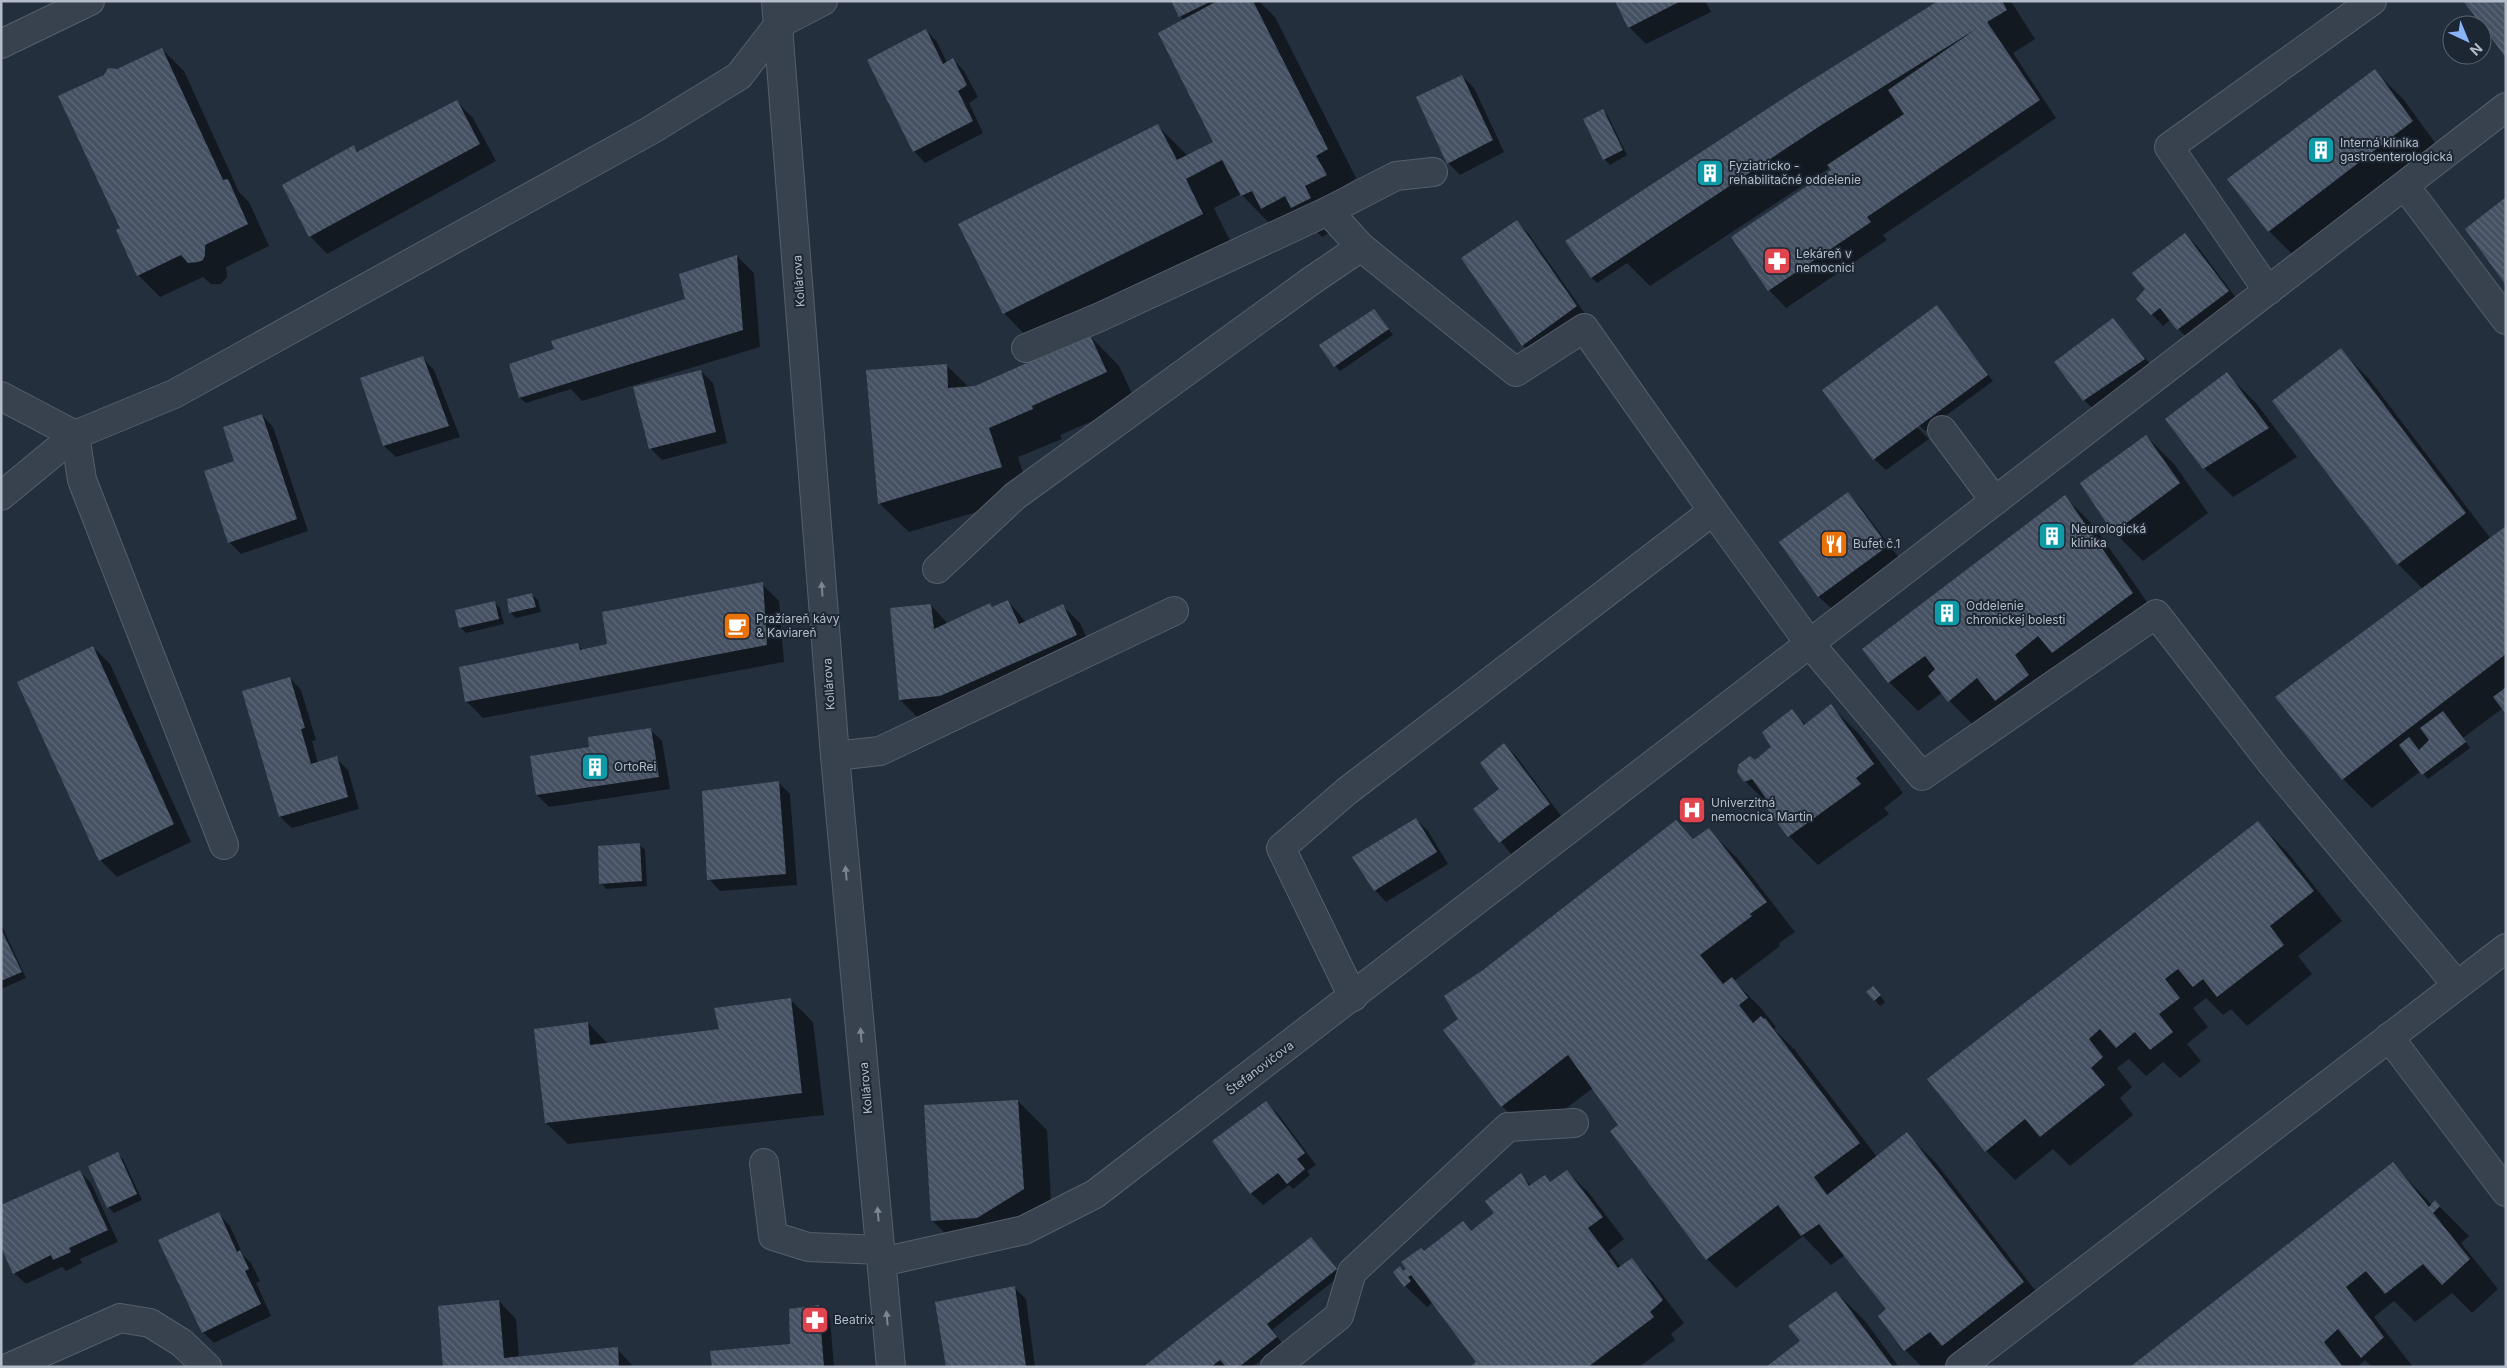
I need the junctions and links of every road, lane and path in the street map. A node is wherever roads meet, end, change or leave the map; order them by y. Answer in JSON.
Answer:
{"nodes":[{"id":1,"x":90,"y":1,"type":"edge"},
{"id":2,"x":823,"y":1,"type":"edge"},
{"id":3,"x":2372,"y":1,"type":"edge"},
{"id":4,"x":778,"y":13,"type":"edge"},
{"id":5,"x":1,"y":44,"type":"edge"},
{"id":6,"x":2506,"y":107,"type":"edge"},
{"id":7,"x":1433,"y":172,"type":"dead end"},
{"id":8,"x":2405,"y":186,"type":"junction"},
{"id":9,"x":1328,"y":211,"type":"junction"},
{"id":10,"x":1361,"y":247,"type":"junction"},
{"id":11,"x":2268,"y":291,"type":"junction"},
{"id":12,"x":2506,"y":320,"type":"edge"},
{"id":13,"x":1026,"y":348,"type":"dead end"},
{"id":14,"x":1,"y":396,"type":"edge"},
{"id":15,"x":1942,"y":430,"type":"dead end"},
{"id":16,"x":75,"y":436,"type":"junction"},
{"id":17,"x":1,"y":496,"type":"edge"},
{"id":18,"x":1995,"y":501,"type":"junction"},
{"id":19,"x":1712,"y":511,"type":"junction"},
{"id":20,"x":937,"y":569,"type":"dead end"},
{"id":21,"x":1174,"y":611,"type":"dead end"},
{"id":22,"x":1810,"y":644,"type":"junction"},
{"id":23,"x":835,"y":756,"type":"junction"},
{"id":24,"x":224,"y":845,"type":"dead end"},
{"id":25,"x":2506,"y":948,"type":"edge"},
{"id":26,"x":2457,"y":985,"type":"junction"},
{"id":27,"x":1353,"y":997,"type":"junction"},
{"id":28,"x":2389,"y":1037,"type":"junction"},
{"id":29,"x":1574,"y":1124,"type":"dead end"},
{"id":30,"x":764,"y":1163,"type":"dead end"},
{"id":31,"x":2506,"y":1192,"type":"edge"},
{"id":32,"x":882,"y":1256,"type":"junction"},
{"id":33,"x":1965,"y":1365,"type":"edge"},
{"id":34,"x":10,"y":1367,"type":"edge"},
{"id":35,"x":207,"y":1367,"type":"edge"},
{"id":36,"x":891,"y":1367,"type":"edge"},
{"id":37,"x":1275,"y":1367,"type":"edge"}],
"edges":[{"from":1,"to":5,"type":"street"},
{"from":2,"to":4,"type":"street"},
{"from":3,"to":11,"type":"street"},
{"from":4,"to":16,"type":"street"},
{"from":23,"to":4,"type":"street","name":"Kollárova","one_way":true},
{"from":6,"to":8,"type":"street","name":"Štefanovičova"},
{"from":7,"to":9,"type":"street"},
{"from":8,"to":11,"type":"street","name":"Štefanovičova"},
{"from":8,"to":12,"type":"street"},
{"from":9,"to":10,"type":"street"},
{"from":9,"to":13,"type":"street"},
{"from":10,"to":19,"type":"street"},
{"from":10,"to":20,"type":"street"},
{"from":11,"to":18,"type":"street","name":"Štefanovičova"},
{"from":14,"to":16,"type":"street"},
{"from":15,"to":18,"type":"street"},
{"from":16,"to":17,"type":"street"},
{"from":16,"to":24,"type":"street"},
{"from":18,"to":22,"type":"street","name":"Štefanovičova"},
{"from":19,"to":22,"type":"street"},
{"from":19,"to":27,"type":"street"},
{"from":21,"to":23,"type":"street"},
{"from":22,"to":26,"type":"street"},
{"from":22,"to":27,"type":"street","name":"Štefanovičova"},
{"from":32,"to":23,"type":"street","name":"Kollárova","one_way":true},
{"from":25,"to":26,"type":"street"},
{"from":26,"to":28,"type":"street"},
{"from":27,"to":32,"type":"street","name":"Štefanovičova"},
{"from":28,"to":31,"type":"street"},
{"from":28,"to":33,"type":"street"},
{"from":29,"to":37,"type":"street"},
{"from":30,"to":32,"type":"street","name":"Štefanovičova"},
{"from":36,"to":32,"type":"street","name":"Kollárova","one_way":true},
{"from":34,"to":35,"type":"street"}]}
